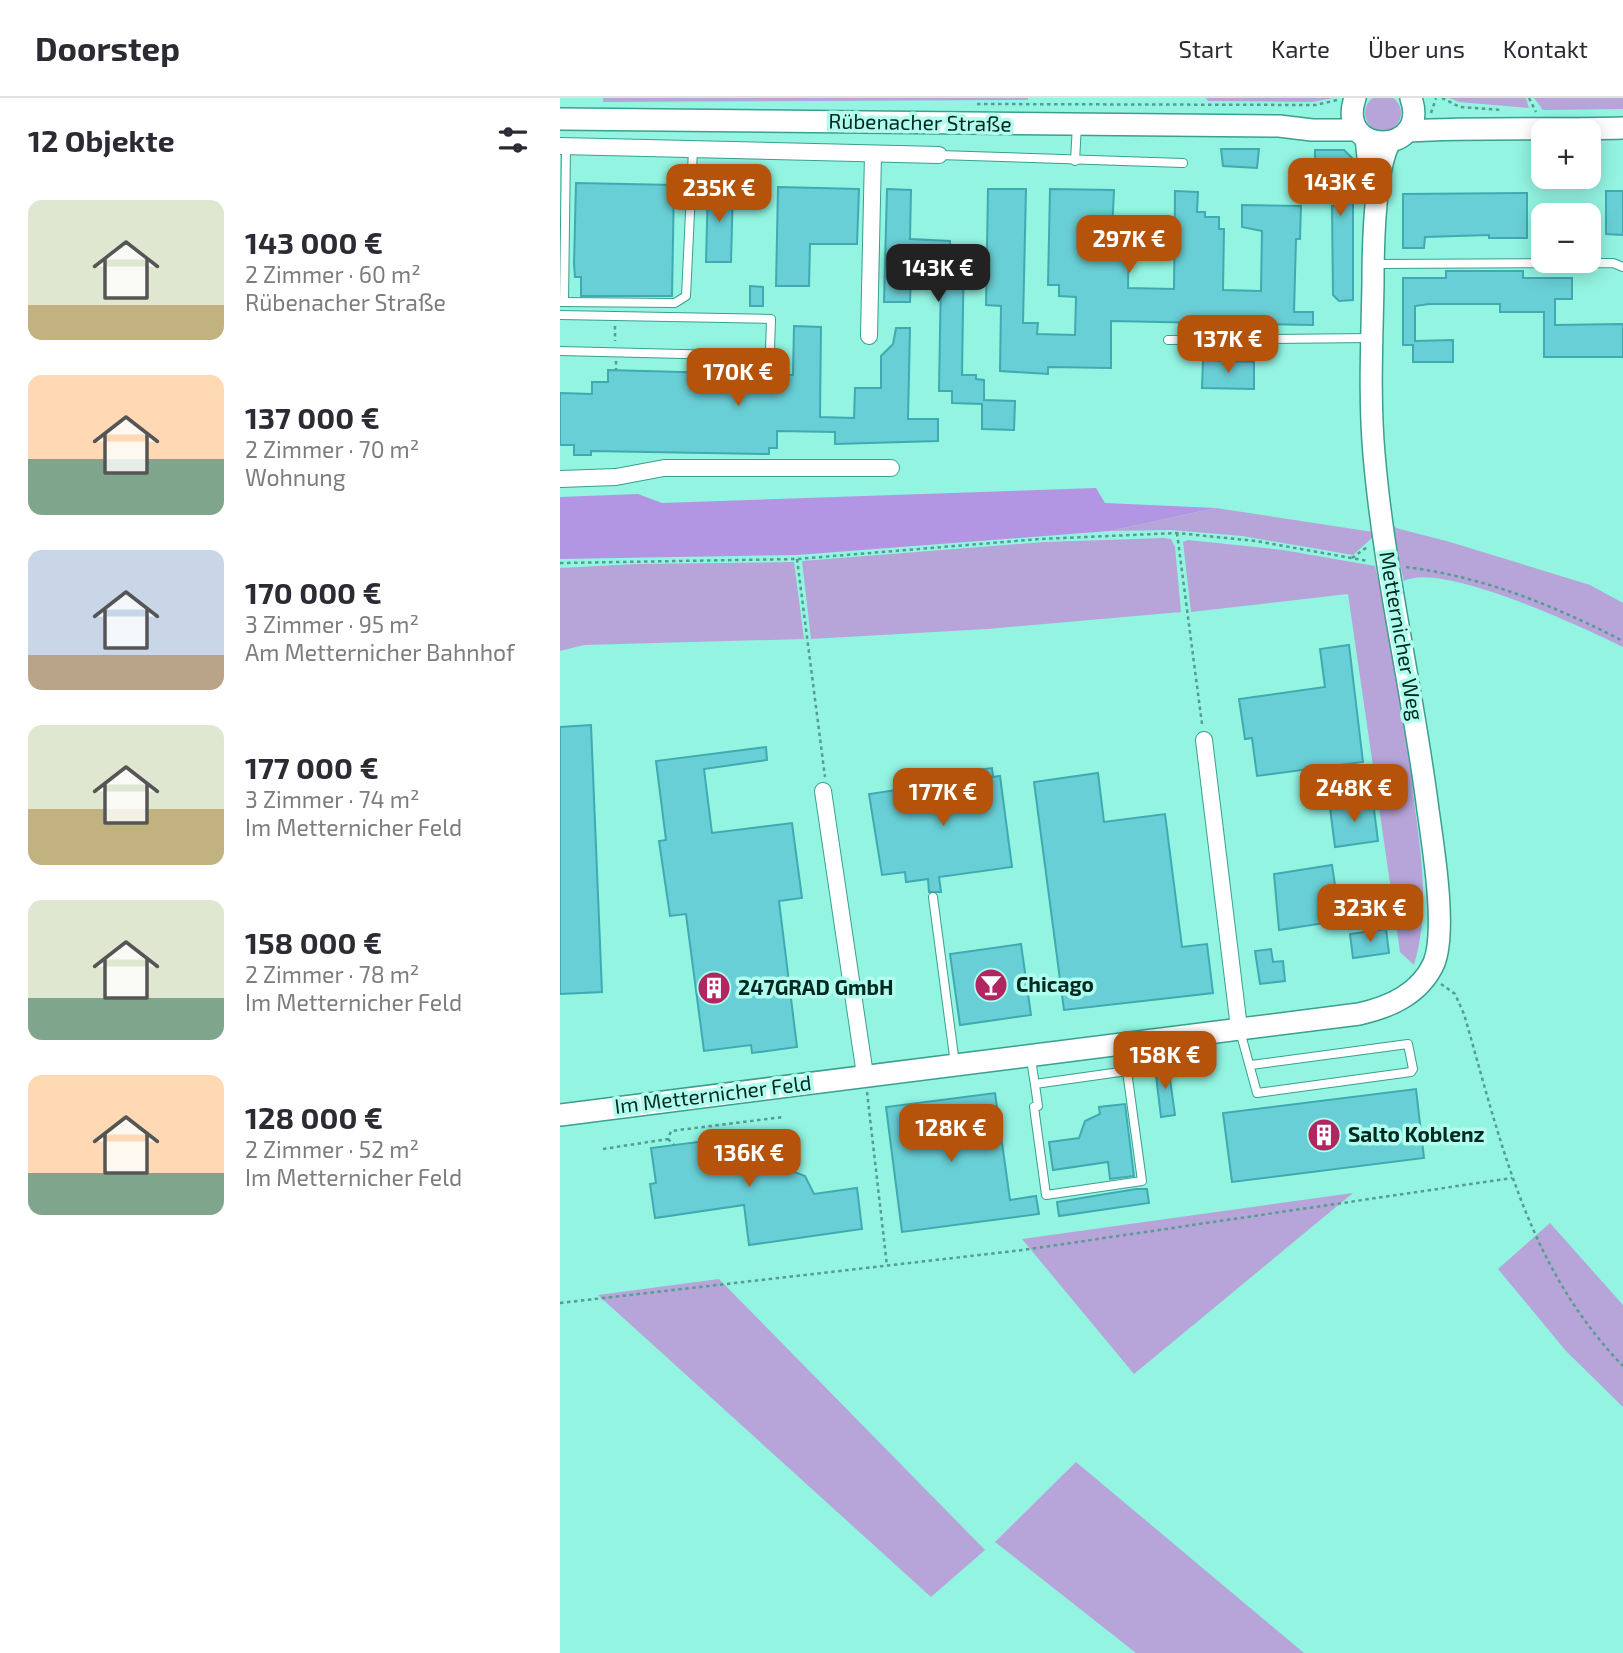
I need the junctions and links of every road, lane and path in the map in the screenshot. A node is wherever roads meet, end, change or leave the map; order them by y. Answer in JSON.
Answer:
{"nodes":[{"id":1,"x":1436,"y":98,"type":"edge"},
{"id":2,"x":1529,"y":98,"type":"edge"},
{"id":3,"x":1354,"y":102,"type":"edge"},
{"id":4,"x":1326,"y":104,"type":"dead end"},
{"id":5,"x":1419,"y":104,"type":"edge"},
{"id":6,"x":1327,"y":111,"type":"dead end"},
{"id":7,"x":1536,"y":112,"type":"dead end"},
{"id":8,"x":560,"y":119,"type":"edge"},
{"id":9,"x":1077,"y":124,"type":"junction"},
{"id":10,"x":1279,"y":126,"type":"junction"},
{"id":11,"x":1486,"y":127,"type":"junction"},
{"id":12,"x":1623,"y":128,"type":"edge"},
{"id":13,"x":1408,"y":131,"type":"junction"},
{"id":14,"x":1361,"y":134,"type":"junction"},
{"id":15,"x":1389,"y":143,"type":"junction"},
{"id":16,"x":563,"y":146,"type":"edge"},
{"id":17,"x":693,"y":150,"type":"junction"},
{"id":18,"x":873,"y":154,"type":"junction"},
{"id":19,"x":939,"y":155,"type":"joint"},
{"id":20,"x":1075,"y":161,"type":"junction"},
{"id":21,"x":1183,"y":163,"type":"dead end"},
{"id":22,"x":1375,"y":222,"type":"junction"},
{"id":23,"x":1373,"y":264,"type":"junction"},
{"id":24,"x":1623,"y":267,"type":"edge"},
{"id":25,"x":562,"y":302,"type":"edge"},
{"id":26,"x":560,"y":316,"type":"edge"},
{"id":27,"x":869,"y":336,"type":"dead end"},
{"id":28,"x":1372,"y":338,"type":"junction"},
{"id":29,"x":1168,"y":340,"type":"dead end"},
{"id":30,"x":560,"y":351,"type":"edge"},
{"id":31,"x":891,"y":468,"type":"dead end"},
{"id":32,"x":560,"y":479,"type":"edge"},
{"id":33,"x":1177,"y":533,"type":"junction"},
{"id":34,"x":797,"y":559,"type":"junction"},
{"id":35,"x":560,"y":563,"type":"edge"},
{"id":36,"x":1388,"y":565,"type":"junction"},
{"id":37,"x":1623,"y":641,"type":"edge"},
{"id":38,"x":1204,"y":740,"type":"joint"},
{"id":39,"x":823,"y":791,"type":"joint"},
{"id":40,"x":933,"y":897,"type":"dead end"},
{"id":41,"x":1428,"y":974,"type":"junction"},
{"id":42,"x":1239,"y":1028,"type":"junction"},
{"id":43,"x":1031,"y":1055,"type":"junction"},
{"id":44,"x":955,"y":1064,"type":"junction"},
{"id":45,"x":1251,"y":1065,"type":"junction"},
{"id":46,"x":865,"y":1075,"type":"junction"},
{"id":47,"x":1035,"y":1084,"type":"junction"},
{"id":48,"x":560,"y":1115,"type":"edge"},
{"id":49,"x":783,"y":1116,"type":"dead end"},
{"id":50,"x":668,"y":1139,"type":"junction"},
{"id":51,"x":674,"y":1145,"type":"dead end"},
{"id":52,"x":603,"y":1149,"type":"dead end"},
{"id":53,"x":1512,"y":1178,"type":"junction"},
{"id":54,"x":887,"y":1266,"type":"junction"},
{"id":55,"x":560,"y":1303,"type":"edge"},
{"id":56,"x":1623,"y":1366,"type":"edge"}],
"edges":[{"from":1,"to":5,"type":"path"},
{"from":2,"to":7,"type":"path"},
{"from":3,"to":10,"type":"street","name":"Rübenacher Straße"},
{"from":3,"to":14,"type":"street","name":"Rübenacher Straße"},
{"from":4,"to":6,"type":"path"},
{"from":5,"to":11,"type":"street"},
{"from":5,"to":13,"type":"street"},
{"from":8,"to":9,"type":"street","name":"Rübenacher Straße"},
{"from":9,"to":10,"type":"street","name":"Rübenacher Straße"},
{"from":9,"to":20,"type":"lane"},
{"from":10,"to":14,"type":"street","name":"Rübenacher Straße"},
{"from":11,"to":12,"type":"street"},
{"from":11,"to":13,"type":"street"},
{"from":13,"to":15,"type":"street"},
{"from":14,"to":15,"type":"street","name":"Rübenacher Straße"},
{"from":14,"to":22,"type":"street","name":"Metternicher Weg"},
{"from":15,"to":22,"type":"street","name":"Metternicher Weg"},
{"from":16,"to":17,"type":"street","name":"Rübenacher Straße"},
{"from":16,"to":25,"type":"lane"},
{"from":17,"to":18,"type":"street","name":"Rübenacher Straße"},
{"from":17,"to":25,"type":"lane"},
{"from":18,"to":19,"type":"street","name":"Rübenacher Straße"},
{"from":18,"to":27,"type":"street","name":"Rübenacher Straße"},
{"from":19,"to":20,"type":"lane","name":"Rübenacher Straße"},
{"from":20,"to":21,"type":"lane","name":"Rübenacher Straße"},
{"from":22,"to":23,"type":"street","name":"Metternicher Weg"},
{"from":23,"to":24,"type":"lane"},
{"from":23,"to":28,"type":"street","name":"Metternicher Weg"},
{"from":26,"to":30,"type":"lane"},
{"from":28,"to":29,"type":"lane"},
{"from":28,"to":36,"type":"street","name":"Metternicher Weg"},
{"from":31,"to":32,"type":"street"},
{"from":33,"to":34,"type":"path"},
{"from":33,"to":36,"type":"path"},
{"from":33,"to":38,"type":"path"},
{"from":34,"to":35,"type":"path"},
{"from":34,"to":39,"type":"path"},
{"from":36,"to":37,"type":"path"},
{"from":36,"to":41,"type":"street","name":"Metternicher Weg"},
{"from":38,"to":42,"type":"street"},
{"from":39,"to":46,"type":"street"},
{"from":40,"to":44,"type":"lane"},
{"from":41,"to":42,"type":"street","name":"Im Metternicher Feld"},
{"from":41,"to":53,"type":"path"},
{"from":42,"to":43,"type":"street","name":"Im Metternicher Feld"},
{"from":42,"to":45,"type":"lane"},
{"from":43,"to":44,"type":"street","name":"Im Metternicher Feld"},
{"from":43,"to":47,"type":"lane"},
{"from":44,"to":46,"type":"street","name":"Im Metternicher Feld"},
{"from":45,"to":45,"type":"lane"},
{"from":46,"to":48,"type":"street","name":"Im Metternicher Feld"},
{"from":46,"to":54,"type":"path"},
{"from":47,"to":47,"type":"lane"},
{"from":49,"to":50,"type":"path"},
{"from":50,"to":51,"type":"path"},
{"from":50,"to":52,"type":"path"},
{"from":53,"to":54,"type":"path"},
{"from":53,"to":56,"type":"path"},
{"from":54,"to":55,"type":"path"}]}
